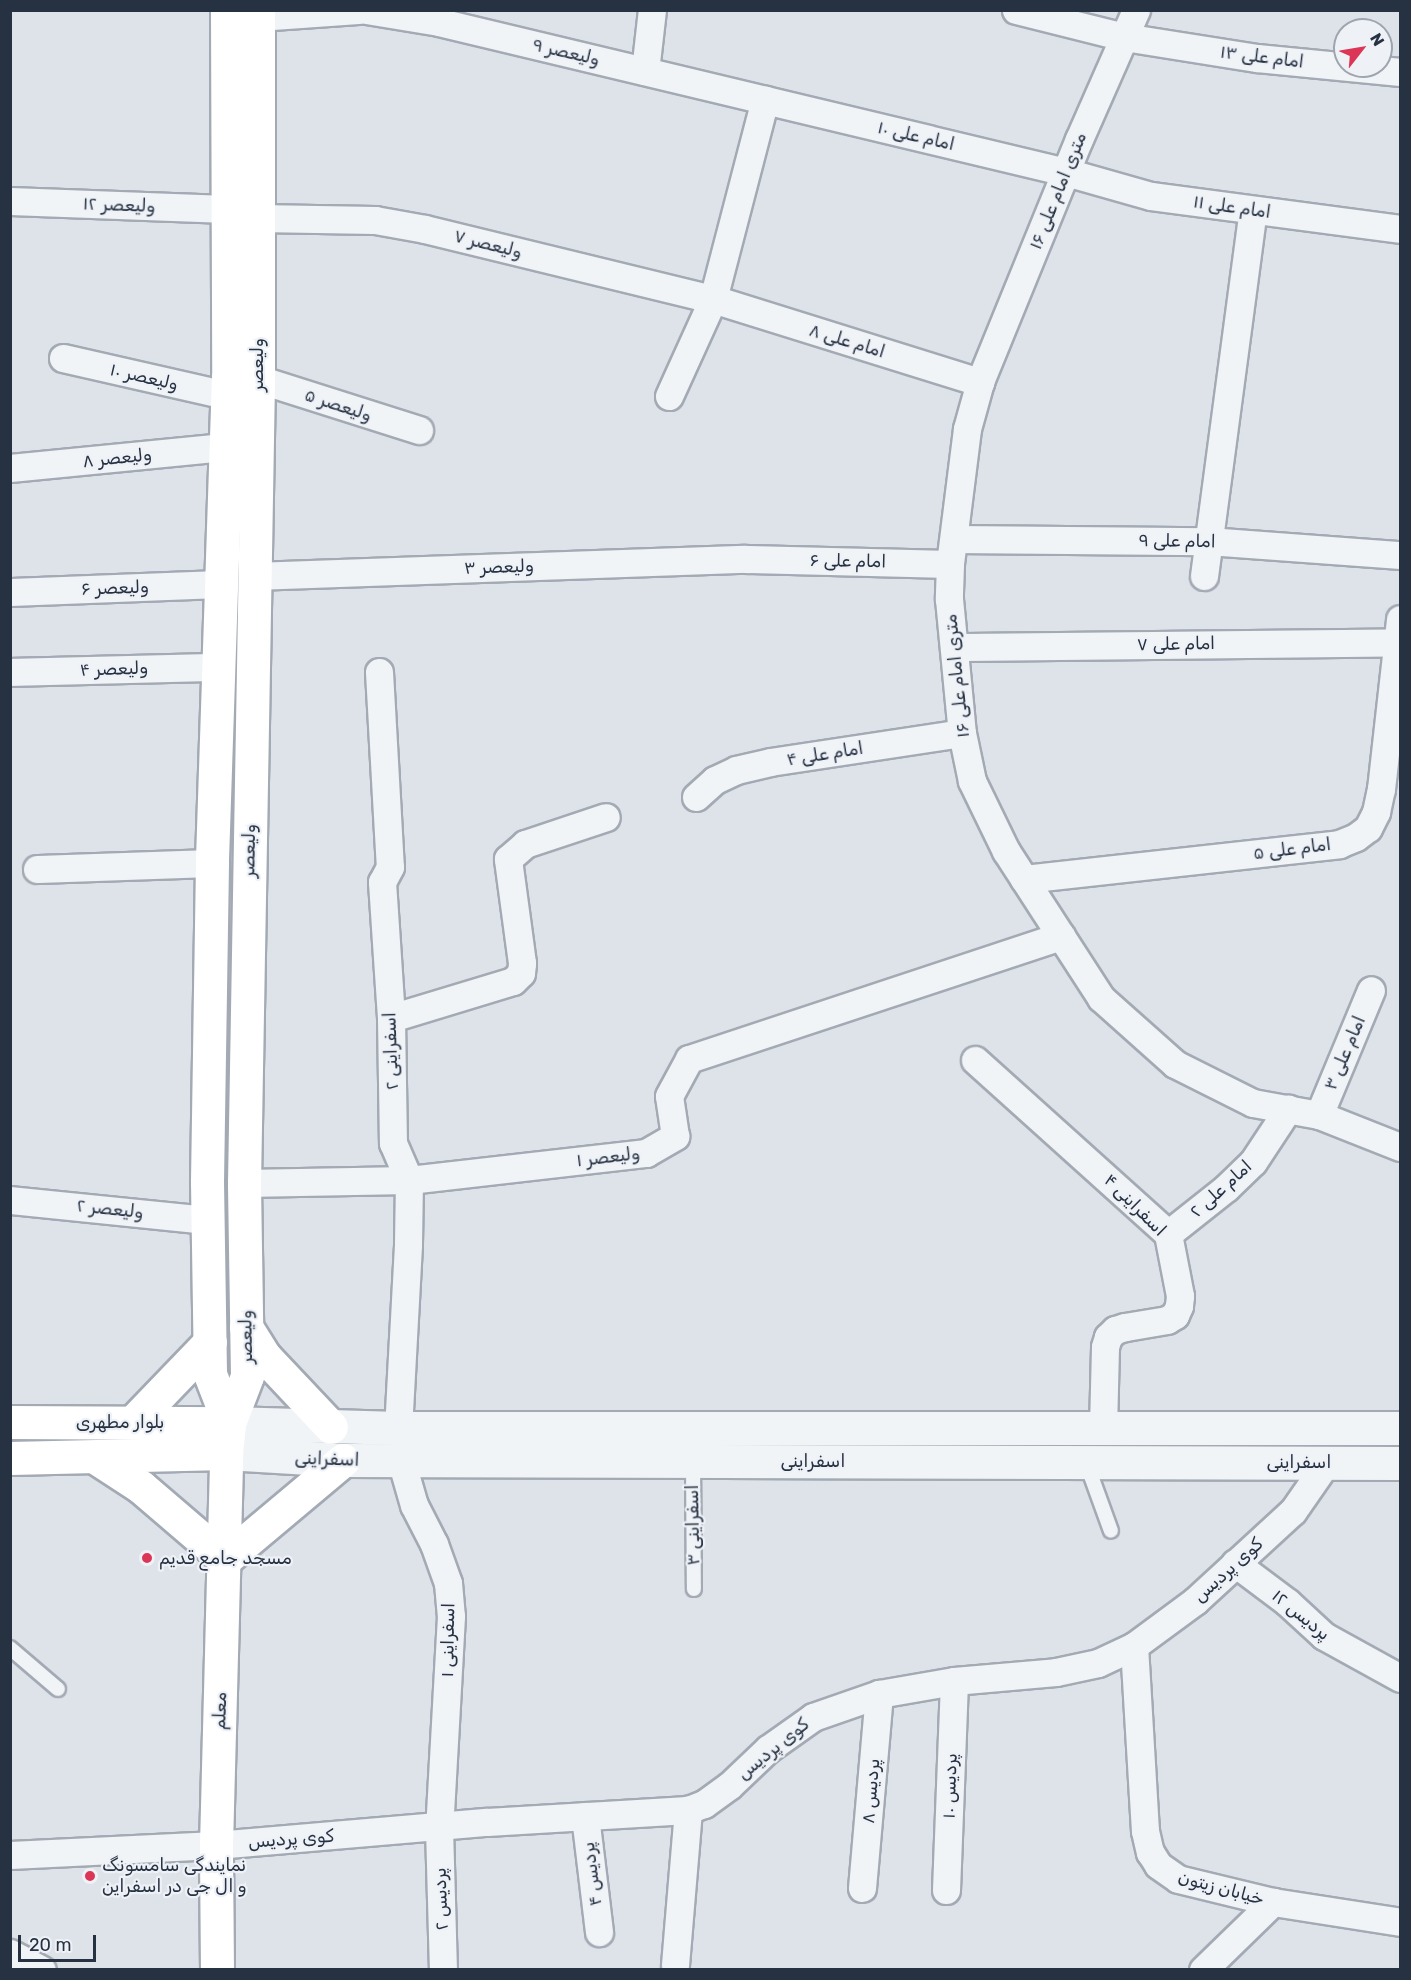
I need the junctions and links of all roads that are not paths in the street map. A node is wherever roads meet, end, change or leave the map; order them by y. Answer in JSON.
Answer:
{"nodes":[{"id":1,"x":227,"y":10,"type":"edge"},
{"id":2,"x":358,"y":10,"type":"edge"},
{"id":3,"x":366,"y":10,"type":"edge"},
{"id":4,"x":652,"y":10,"type":"edge"},
{"id":5,"x":1016,"y":10,"type":"edge"},
{"id":6,"x":1136,"y":10,"type":"edge"},
{"id":7,"x":258,"y":14,"type":"edge"},
{"id":8,"x":1124,"y":37,"type":"junction"},
{"id":9,"x":645,"y":71,"type":"junction"},
{"id":10,"x":1401,"y":72,"type":"edge"},
{"id":11,"x":765,"y":100,"type":"junction"},
{"id":12,"x":1066,"y":172,"type":"junction"},
{"id":13,"x":10,"y":201,"type":"edge"},
{"id":14,"x":227,"y":209,"type":"junction"},
{"id":15,"x":1253,"y":210,"type":"junction"},
{"id":16,"x":258,"y":218,"type":"junction"},
{"id":17,"x":1401,"y":228,"type":"edge"},
{"id":18,"x":713,"y":299,"type":"junction"},
{"id":19,"x":63,"y":358,"type":"dead end"},
{"id":20,"x":980,"y":382,"type":"junction"},
{"id":21,"x":237,"y":384,"type":"junction"},
{"id":22,"x":669,"y":396,"type":"dead end"},
{"id":23,"x":419,"y":430,"type":"dead end"},
{"id":24,"x":224,"y":447,"type":"junction"},
{"id":25,"x":10,"y":468,"type":"edge"},
{"id":26,"x":1208,"y":541,"type":"junction"},
{"id":27,"x":952,"y":551,"type":"junction"},
{"id":28,"x":1401,"y":555,"type":"edge"},
{"id":29,"x":745,"y":559,"type":"joint"},
{"id":30,"x":253,"y":576,"type":"junction"},
{"id":31,"x":1204,"y":576,"type":"dead end"},
{"id":32,"x":219,"y":584,"type":"junction"},
{"id":33,"x":10,"y":592,"type":"edge"},
{"id":34,"x":1400,"y":634,"type":"edge"},
{"id":35,"x":954,"y":647,"type":"junction"},
{"id":36,"x":217,"y":666,"type":"junction"},
{"id":37,"x":10,"y":672,"type":"edge"},
{"id":38,"x":379,"y":672,"type":"dead end"},
{"id":39,"x":962,"y":733,"type":"junction"},
{"id":40,"x":696,"y":796,"type":"dead end"},
{"id":41,"x":606,"y":817,"type":"dead end"},
{"id":42,"x":212,"y":863,"type":"junction"},
{"id":43,"x":37,"y":869,"type":"dead end"},
{"id":44,"x":1024,"y":879,"type":"junction"},
{"id":45,"x":1061,"y":936,"type":"junction"},
{"id":46,"x":1371,"y":990,"type":"dead end"},
{"id":47,"x":391,"y":1018,"type":"junction"},
{"id":48,"x":975,"y":1060,"type":"dead end"},
{"id":49,"x":1288,"y":1109,"type":"junction"},
{"id":50,"x":1319,"y":1115,"type":"junction"},
{"id":51,"x":1401,"y":1147,"type":"edge"},
{"id":52,"x":409,"y":1180,"type":"junction"},
{"id":53,"x":207,"y":1182,"type":"junction"},
{"id":54,"x":244,"y":1183,"type":"junction"},
{"id":55,"x":10,"y":1200,"type":"edge"},
{"id":56,"x":208,"y":1220,"type":"junction"},
{"id":57,"x":1168,"y":1234,"type":"junction"},
{"id":58,"x":246,"y":1328,"type":"junction"},
{"id":59,"x":210,"y":1342,"type":"junction"},
{"id":60,"x":10,"y":1422,"type":"edge"},
{"id":61,"x":133,"y":1422,"type":"junction"},
{"id":62,"x":558,"y":1426,"type":"junction"},
{"id":63,"x":331,"y":1427,"type":"junction"},
{"id":64,"x":398,"y":1428,"type":"junction"},
{"id":65,"x":1103,"y":1428,"type":"junction"},
{"id":66,"x":1401,"y":1428,"type":"edge"},
{"id":67,"x":227,"y":1438,"type":"junction"},
{"id":68,"x":94,"y":1457,"type":"junction"},
{"id":69,"x":10,"y":1458,"type":"edge"},
{"id":70,"x":343,"y":1460,"type":"junction"},
{"id":71,"x":401,"y":1460,"type":"junction"},
{"id":72,"x":560,"y":1461,"type":"junction"},
{"id":73,"x":693,"y":1461,"type":"junction"},
{"id":74,"x":1086,"y":1462,"type":"junction"},
{"id":75,"x":1327,"y":1462,"type":"junction"},
{"id":76,"x":1401,"y":1463,"type":"edge"},
{"id":77,"x":1111,"y":1531,"type":"dead end"},
{"id":78,"x":225,"y":1559,"type":"junction"},
{"id":79,"x":1235,"y":1563,"type":"junction"},
{"id":80,"x":694,"y":1589,"type":"dead end"},
{"id":81,"x":1134,"y":1646,"type":"junction"},
{"id":82,"x":10,"y":1648,"type":"edge"},
{"id":83,"x":1401,"y":1678,"type":"edge"},
{"id":84,"x":954,"y":1681,"type":"junction"},
{"id":85,"x":58,"y":1689,"type":"dead end"},
{"id":86,"x":879,"y":1694,"type":"junction"},
{"id":87,"x":688,"y":1810,"type":"junction"},
{"id":88,"x":585,"y":1816,"type":"junction"},
{"id":89,"x":439,"y":1828,"type":"junction"},
{"id":90,"x":216,"y":1845,"type":"junction"},
{"id":91,"x":10,"y":1856,"type":"edge"},
{"id":92,"x":862,"y":1888,"type":"dead end"},
{"id":93,"x":946,"y":1890,"type":"dead end"},
{"id":94,"x":1273,"y":1902,"type":"junction"},
{"id":95,"x":1401,"y":1922,"type":"edge"},
{"id":96,"x":599,"y":1932,"type":"dead end"},
{"id":97,"x":10,"y":1953,"type":"edge"},
{"id":98,"x":675,"y":1965,"type":"dead end"},
{"id":99,"x":42,"y":1970,"type":"edge"},
{"id":100,"x":217,"y":1970,"type":"edge"},
{"id":101,"x":443,"y":1970,"type":"edge"},
{"id":102,"x":1203,"y":1970,"type":"edge"}],
"edges":[{"from":1,"to":14,"type":"main road","name":"ولیعصر"},
{"from":2,"to":7,"type":"street"},
{"from":3,"to":9,"type":"street","name":"ولیعصر ۹"},
{"from":4,"to":9,"type":"street"},
{"from":5,"to":8,"type":"street","name":"امام علی ۱۳"},
{"from":6,"to":8,"type":"street","name":"۱۶ متری امام علی"},
{"from":7,"to":16,"type":"main road","name":"ولیعصر"},
{"from":8,"to":10,"type":"street","name":"امام علی ۱۳"},
{"from":8,"to":12,"type":"street","name":"۱۶ متری امام علی"},
{"from":9,"to":11,"type":"street","name":"ولیعصر ۹"},
{"from":11,"to":12,"type":"street","name":"امام علی ۱۰"},
{"from":11,"to":18,"type":"street"},
{"from":12,"to":15,"type":"street","name":"امام علی ۱۱"},
{"from":12,"to":20,"type":"street","name":"۱۶ متری امام علی"},
{"from":13,"to":14,"type":"street","name":"ولیعصر ۱۲"},
{"from":14,"to":21,"type":"main road","name":"ولیعصر"},
{"from":15,"to":17,"type":"street","name":"امام علی ۱۱"},
{"from":15,"to":26,"type":"street"},
{"from":16,"to":18,"type":"street","name":"ولیعصر ۷"},
{"from":16,"to":21,"type":"main road","name":"ولیعصر"},
{"from":18,"to":20,"type":"street","name":"امام علی ۸"},
{"from":18,"to":22,"type":"street"},
{"from":19,"to":21,"type":"street","name":"ولیعصر ۱۰"},
{"from":20,"to":27,"type":"street","name":"۱۶ متری امام علی"},
{"from":21,"to":23,"type":"street","name":"ولیعصر ۵"},
{"from":21,"to":24,"type":"main road","name":"ولیعصر"},
{"from":21,"to":30,"type":"main road","name":"ولیعصر"},
{"from":24,"to":25,"type":"street","name":"ولیعصر ۸"},
{"from":24,"to":32,"type":"main road","name":"ولیعصر"},
{"from":26,"to":27,"type":"street","name":"امام علی ۹"},
{"from":26,"to":28,"type":"street","name":"امام علی ۹"},
{"from":26,"to":31,"type":"street"},
{"from":27,"to":29,"type":"street","name":"امام علی ۶"},
{"from":27,"to":35,"type":"street","name":"۱۶ متری امام علی"},
{"from":29,"to":30,"type":"street","name":"ولیعصر ۳"},
{"from":30,"to":54,"type":"main road","name":"ولیعصر"},
{"from":32,"to":33,"type":"street","name":"ولیعصر ۶"},
{"from":32,"to":36,"type":"main road","name":"ولیعصر"},
{"from":34,"to":35,"type":"street","name":"امام علی ۷"},
{"from":34,"to":44,"type":"street","name":"امام علی ۵"},
{"from":35,"to":39,"type":"street","name":"۱۶ متری امام علی"},
{"from":36,"to":37,"type":"street","name":"ولیعصر ۴"},
{"from":36,"to":42,"type":"main road","name":"ولیعصر"},
{"from":38,"to":47,"type":"street","name":"اسفراینی ۲"},
{"from":39,"to":40,"type":"street","name":"امام علی ۴"},
{"from":39,"to":44,"type":"street","name":"۱۶ متری امام علی"},
{"from":41,"to":47,"type":"street"},
{"from":42,"to":43,"type":"street"},
{"from":42,"to":53,"type":"main road","name":"ولیعصر"},
{"from":44,"to":45,"type":"street","name":"۱۶ متری امام علی"},
{"from":45,"to":49,"type":"street","name":"۱۶ متری امام علی"},
{"from":45,"to":52,"type":"street","name":"ولیعصر ۱"},
{"from":46,"to":50,"type":"street","name":"امام علی ۳"},
{"from":47,"to":52,"type":"street","name":"اسفراینی ۲"},
{"from":48,"to":57,"type":"street","name":"اسفراینی ۴"},
{"from":49,"to":50,"type":"street","name":"۱۶ متری امام علی"},
{"from":49,"to":57,"type":"street","name":"امام علی ۲"},
{"from":50,"to":51,"type":"street","name":"۱۶ متری امام علی"},
{"from":52,"to":54,"type":"street","name":"ولیعصر ۱"},
{"from":52,"to":64,"type":"street","name":"اسفراینی ۲"},
{"from":53,"to":54,"type":"main road"},
{"from":53,"to":56,"type":"main road","name":"ولیعصر"},
{"from":54,"to":58,"type":"main road","name":"ولیعصر"},
{"from":55,"to":56,"type":"street","name":"ولیعصر ۲"},
{"from":56,"to":59,"type":"main road","name":"ولیعصر"},
{"from":57,"to":65,"type":"street","name":"اسفراینی ۴"},
{"from":58,"to":63,"type":"main road"},
{"from":58,"to":67,"type":"main road","name":"ولیعصر"},
{"from":59,"to":61,"type":"main road"},
{"from":59,"to":67,"type":"main road","name":"ولیعصر"},
{"from":60,"to":61,"type":"main road","name":"بلوار مطهری"},
{"from":61,"to":67,"type":"main road","name":"بلوار مطهری"},
{"from":62,"to":64,"type":"street","name":"اسفراینی"},
{"from":62,"to":65,"type":"street","name":"اسفراینی"},
{"from":62,"to":72,"type":"street"},
{"from":63,"to":64,"type":"street","name":"اسفراینی"},
{"from":63,"to":67,"type":"street","name":"اسفراینی"},
{"from":65,"to":66,"type":"street","name":"اسفراینی"},
{"from":67,"to":68,"type":"main road","name":"بلوار مطهری"},
{"from":67,"to":70,"type":"street","name":"اسفراینی"},
{"from":67,"to":78,"type":"main road","name":"معلم"},
{"from":68,"to":69,"type":"main road","name":"بلوار مطهری"},
{"from":68,"to":78,"type":"main road"},
{"from":70,"to":71,"type":"street","name":"اسفراینی"},
{"from":70,"to":78,"type":"main road"},
{"from":71,"to":72,"type":"street","name":"اسفراینی"},
{"from":71,"to":89,"type":"street","name":"اسفراینی ۱"},
{"from":72,"to":73,"type":"street","name":"اسفراینی"},
{"from":73,"to":74,"type":"street","name":"اسفراینی"},
{"from":73,"to":80,"type":"lane","name":"اسفراینی ۳"},
{"from":74,"to":75,"type":"street","name":"اسفراینی"},
{"from":74,"to":77,"type":"lane"},
{"from":75,"to":76,"type":"street","name":"اسفراینی"},
{"from":75,"to":79,"type":"street","name":"کوی پردیس"},
{"from":78,"to":90,"type":"main road","name":"معلم"},
{"from":79,"to":81,"type":"street","name":"کوی پردیس"},
{"from":79,"to":83,"type":"street","name":"پردیس ۱۲"},
{"from":81,"to":84,"type":"street","name":"کوی پردیس"},
{"from":81,"to":94,"type":"street","name":"خیابان زیتون"},
{"from":82,"to":85,"type":"lane"},
{"from":84,"to":86,"type":"street","name":"کوی پردیس"},
{"from":84,"to":93,"type":"street","name":"پردیس ۱۰"},
{"from":86,"to":87,"type":"street","name":"کوی پردیس"},
{"from":86,"to":92,"type":"street","name":"پردیس ۸"},
{"from":87,"to":88,"type":"street","name":"کوی پردیس"},
{"from":87,"to":98,"type":"street"},
{"from":88,"to":89,"type":"street","name":"کوی پردیس"},
{"from":88,"to":96,"type":"street","name":"پردیس ۴"},
{"from":89,"to":90,"type":"street","name":"کوی پردیس"},
{"from":89,"to":101,"type":"street","name":"پردیس ۲"},
{"from":90,"to":91,"type":"street","name":"کوی پردیس"},
{"from":90,"to":100,"type":"main road","name":"معلم"},
{"from":94,"to":95,"type":"street","name":"خیابان زیتون"},
{"from":94,"to":102,"type":"street"},
{"from":97,"to":99,"type":"street"}]}
